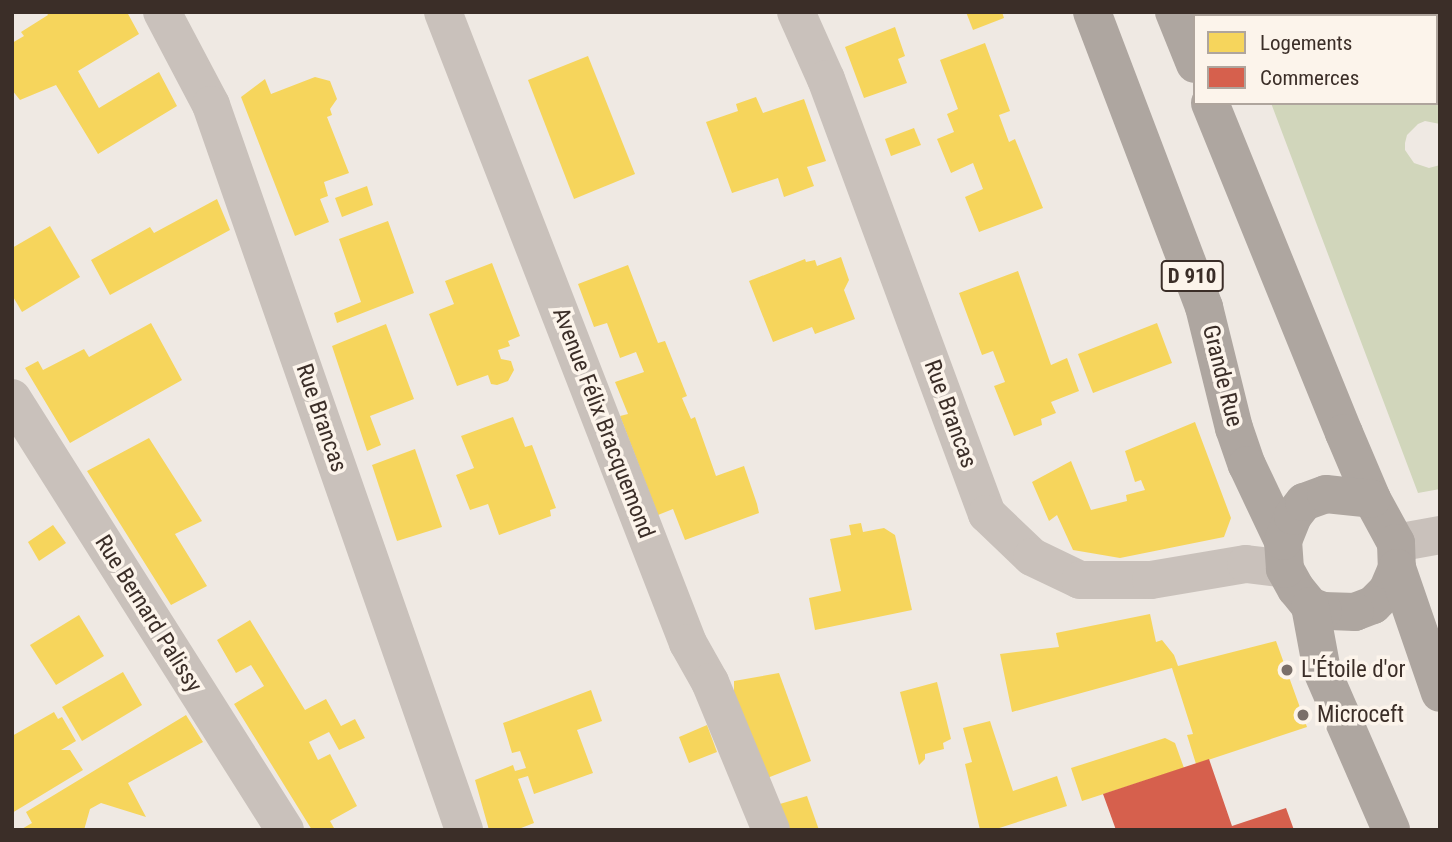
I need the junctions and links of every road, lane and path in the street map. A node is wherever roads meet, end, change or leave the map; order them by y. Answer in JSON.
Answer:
{"nodes":[{"id":1,"x":162,"y":12,"type":"edge"},
{"id":2,"x":443,"y":12,"type":"edge"},
{"id":3,"x":796,"y":12,"type":"edge"},
{"id":4,"x":1092,"y":12,"type":"edge"},
{"id":5,"x":1174,"y":12,"type":"edge"},
{"id":6,"x":1193,"y":59,"type":"edge"},
{"id":7,"x":1211,"y":105,"type":"edge"},
{"id":8,"x":12,"y":398,"type":"edge"},
{"id":9,"x":1372,"y":499,"type":"junction"},
{"id":10,"x":1440,"y":535,"type":"edge"},
{"id":11,"x":1284,"y":555,"type":"junction"},
{"id":12,"x":1397,"y":555,"type":"junction"},
{"id":13,"x":1311,"y":606,"type":"junction"},
{"id":14,"x":1440,"y":693,"type":"edge"},
{"id":15,"x":285,"y":830,"type":"edge"},
{"id":16,"x":464,"y":830,"type":"edge"},
{"id":17,"x":771,"y":830,"type":"edge"},
{"id":18,"x":1391,"y":830,"type":"edge"}],
"edges":[{"from":1,"to":16,"type":"street","name":"Rue Brancas"},
{"from":2,"to":17,"type":"street","name":"Avenue Félix Bracquemond"},
{"from":3,"to":11,"type":"street","name":"Rue Brancas"},
{"from":4,"to":11,"type":"main road","name":"Grande Rue","number":"D 910"},
{"from":5,"to":6,"type":"main road"},
{"from":7,"to":9,"type":"main road"},
{"from":8,"to":15,"type":"street","name":"Rue Bernard Palissy"},
{"from":9,"to":11,"type":"main road"},
{"from":9,"to":12,"type":"main road"},
{"from":10,"to":12,"type":"street"},
{"from":11,"to":13,"type":"main road","number":"D 910"},
{"from":12,"to":13,"type":"main road"},
{"from":12,"to":14,"type":"main road"},
{"from":13,"to":18,"type":"main road","number":"D 910"}]}
